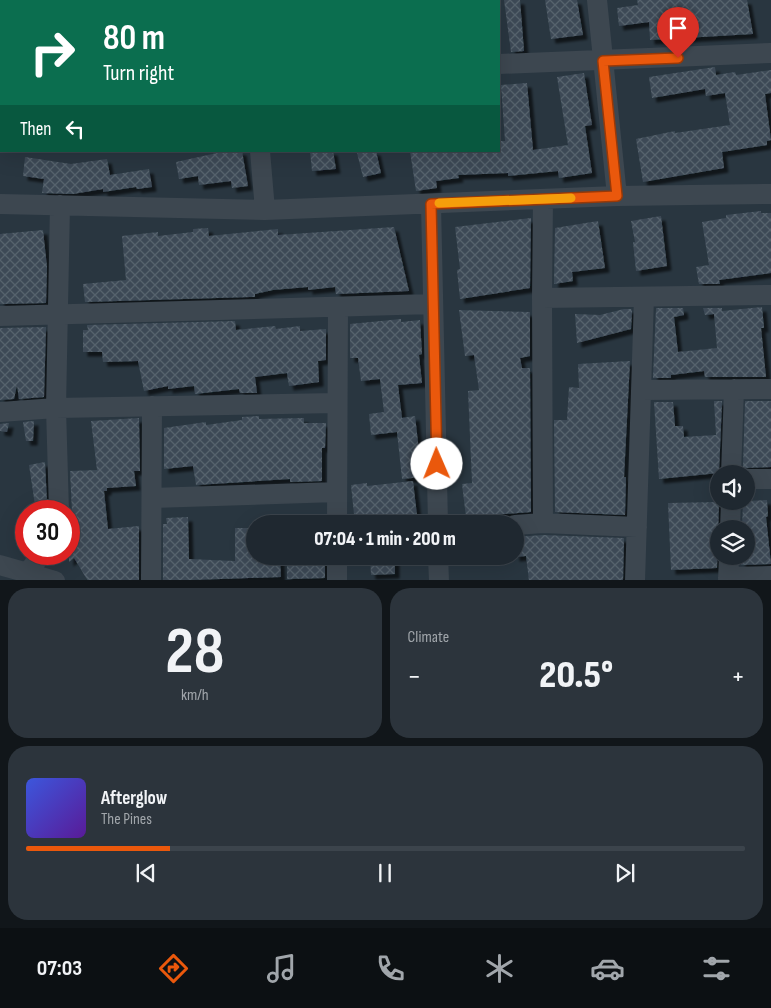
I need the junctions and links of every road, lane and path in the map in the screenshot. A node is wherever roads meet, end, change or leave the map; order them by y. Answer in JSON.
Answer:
{"nodes":[{"id":1,"x":597,"y":0,"type":"edge"},
{"id":2,"x":771,"y":53,"type":"edge"},
{"id":3,"x":603,"y":61,"type":"junction"},
{"id":4,"x":500,"y":64,"type":"edge"},
{"id":5,"x":260,"y":152,"type":"edge"},
{"id":6,"x":771,"y":194,"type":"edge"},
{"id":7,"x":617,"y":196,"type":"junction"},
{"id":8,"x":544,"y":199,"type":"junction"},
{"id":9,"x":0,"y":204,"type":"edge"},
{"id":10,"x":431,"y":204,"type":"junction"},
{"id":11,"x":60,"y":206,"type":"junction"},
{"id":12,"x":264,"y":210,"type":"junction"},
{"id":13,"x":771,"y":295,"type":"edge"},
{"id":14,"x":644,"y":297,"type":"junction"},
{"id":15,"x":542,"y":298,"type":"junction"},
{"id":16,"x":433,"y":304,"type":"junction"},
{"id":17,"x":338,"y":307,"type":"junction"},
{"id":18,"x":58,"y":314,"type":"junction"},
{"id":19,"x":0,"y":316,"type":"edge"},
{"id":20,"x":771,"y":389,"type":"edge"},
{"id":21,"x":641,"y":390,"type":"junction"},
{"id":22,"x":734,"y":390,"type":"junction"},
{"id":23,"x":337,"y":403,"type":"junction"},
{"id":24,"x":152,"y":406,"type":"junction"},
{"id":25,"x":56,"y":408,"type":"junction"},
{"id":26,"x":0,"y":412,"type":"edge"},
{"id":27,"x":732,"y":465,"type":"edge"},
{"id":28,"x":755,"y":479,"type":"edge"},
{"id":29,"x":771,"y":479,"type":"edge"},
{"id":30,"x":337,"y":492,"type":"junction"},
{"id":31,"x":152,"y":498,"type":"junction"},
{"id":32,"x":60,"y":500,"type":"edge"},
{"id":33,"x":337,"y":515,"type":"edge"},
{"id":34,"x":438,"y":515,"type":"edge"},
{"id":35,"x":543,"y":523,"type":"junction"},
{"id":36,"x":524,"y":524,"type":"edge"},
{"id":37,"x":637,"y":527,"type":"junction"},
{"id":38,"x":0,"y":565,"type":"edge"},
{"id":39,"x":33,"y":565,"type":"edge"},
{"id":40,"x":337,"y":565,"type":"edge"},
{"id":41,"x":438,"y":565,"type":"edge"},
{"id":42,"x":729,"y":565,"type":"edge"},
{"id":43,"x":28,"y":573,"type":"junction"},
{"id":44,"x":771,"y":576,"type":"edge"},
{"id":45,"x":728,"y":578,"type":"edge"},
{"id":46,"x":55,"y":580,"type":"edge"},
{"id":47,"x":151,"y":580,"type":"edge"},
{"id":48,"x":337,"y":580,"type":"edge"},
{"id":49,"x":439,"y":580,"type":"edge"},
{"id":50,"x":635,"y":580,"type":"edge"}],
"edges":[{"from":1,"to":3,"type":"street"},
{"from":2,"to":3,"type":"street"},
{"from":3,"to":4,"type":"street"},
{"from":3,"to":7,"type":"street"},
{"from":5,"to":12,"type":"street"},
{"from":6,"to":7,"type":"street"},
{"from":7,"to":8,"type":"street"},
{"from":8,"to":10,"type":"street"},
{"from":8,"to":15,"type":"street"},
{"from":9,"to":11,"type":"street"},
{"from":10,"to":12,"type":"street"},
{"from":10,"to":16,"type":"street"},
{"from":11,"to":12,"type":"street"},
{"from":11,"to":18,"type":"street"},
{"from":13,"to":14,"type":"street"},
{"from":14,"to":15,"type":"street"},
{"from":14,"to":21,"type":"street"},
{"from":15,"to":35,"type":"street"},
{"from":16,"to":17,"type":"street"},
{"from":16,"to":34,"type":"street"},
{"from":17,"to":18,"type":"street"},
{"from":17,"to":23,"type":"street"},
{"from":18,"to":19,"type":"street"},
{"from":18,"to":25,"type":"street"},
{"from":20,"to":22,"type":"street"},
{"from":21,"to":22,"type":"street"},
{"from":21,"to":37,"type":"street"},
{"from":22,"to":27,"type":"street"},
{"from":23,"to":24,"type":"street"},
{"from":23,"to":30,"type":"street"},
{"from":24,"to":25,"type":"street"},
{"from":24,"to":31,"type":"street"},
{"from":25,"to":26,"type":"street"},
{"from":25,"to":32,"type":"street"},
{"from":28,"to":29,"type":"street"},
{"from":30,"to":31,"type":"street"},
{"from":30,"to":33,"type":"street"},
{"from":31,"to":47,"type":"street"},
{"from":35,"to":36,"type":"street"},
{"from":35,"to":37,"type":"street"},
{"from":37,"to":50,"type":"street"},
{"from":38,"to":43,"type":"street"},
{"from":39,"to":43,"type":"street"},
{"from":40,"to":48,"type":"street"},
{"from":41,"to":49,"type":"street"},
{"from":42,"to":45,"type":"street"},
{"from":43,"to":46,"type":"street"},
{"from":44,"to":45,"type":"street"}]}
